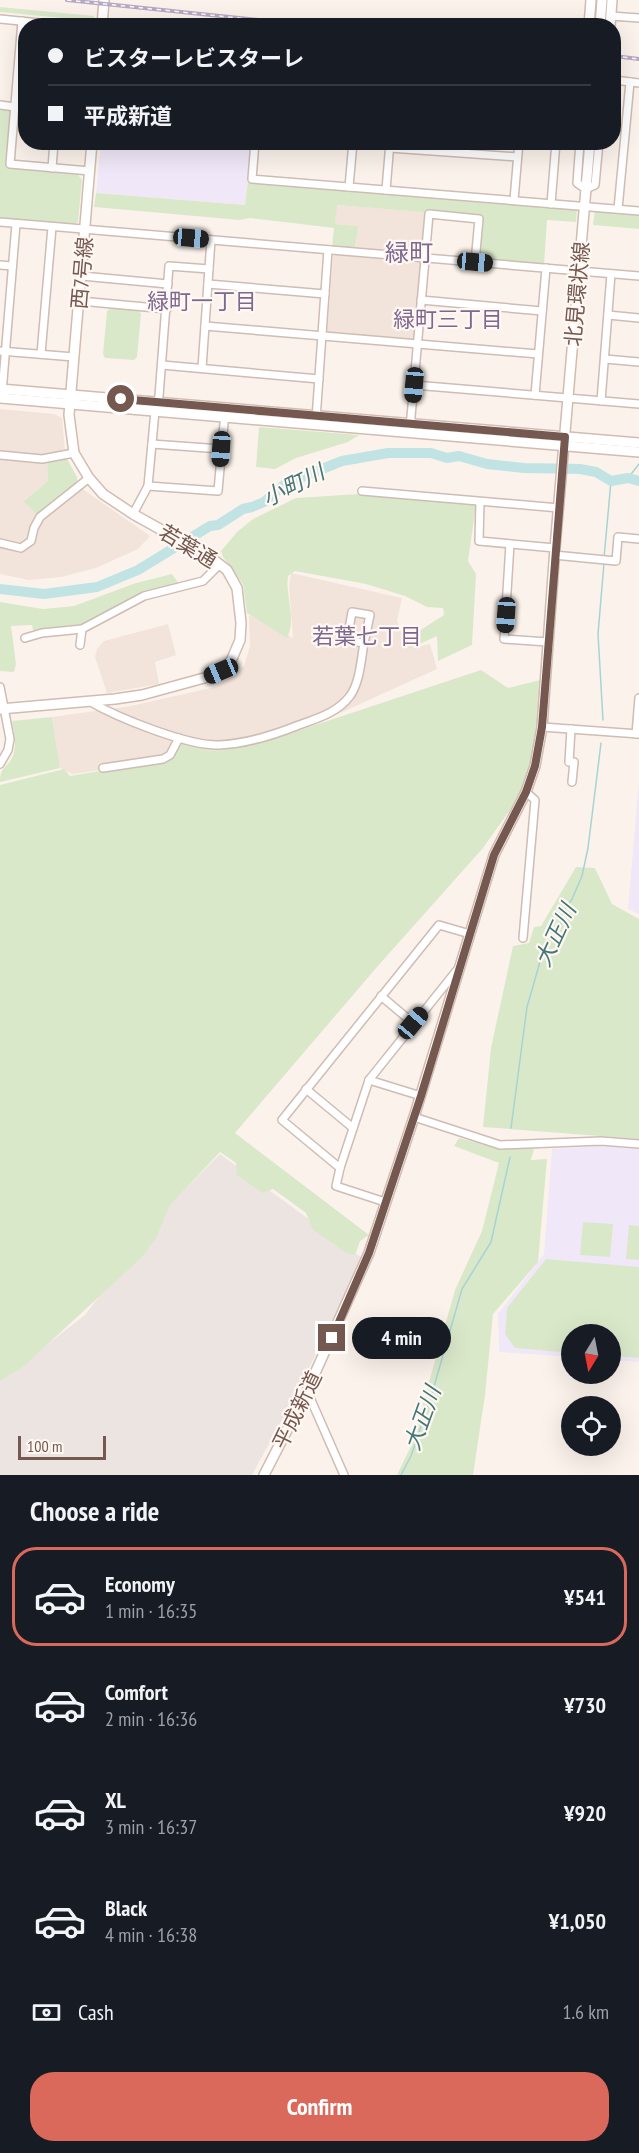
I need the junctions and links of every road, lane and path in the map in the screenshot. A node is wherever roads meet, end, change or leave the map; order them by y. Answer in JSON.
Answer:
{"nodes":[{"id":1,"x":104,"y":0,"type":"edge"},
{"id":2,"x":591,"y":0,"type":"edge"},
{"id":3,"x":602,"y":0,"type":"edge"},
{"id":4,"x":612,"y":0,"type":"edge"},
{"id":5,"x":103,"y":18,"type":"edge"},
{"id":6,"x":590,"y":18,"type":"edge"},
{"id":7,"x":601,"y":18,"type":"edge"},
{"id":8,"x":611,"y":18,"type":"edge"},
{"id":9,"x":639,"y":18,"type":"edge"},
{"id":10,"x":0,"y":19,"type":"edge"},
{"id":11,"x":621,"y":20,"type":"edge"},
{"id":12,"x":18,"y":21,"type":"edge"},
{"id":13,"x":18,"y":70,"type":"edge"},
{"id":14,"x":621,"y":81,"type":"edge"},
{"id":15,"x":630,"y":82,"type":"junction"},
{"id":16,"x":639,"y":83,"type":"edge"},
{"id":17,"x":0,"y":105,"type":"edge"},
{"id":18,"x":15,"y":107,"type":"junction"},
{"id":19,"x":53,"y":150,"type":"edge"},
{"id":20,"x":91,"y":150,"type":"edge"},
{"id":21,"x":254,"y":150,"type":"edge"},
{"id":22,"x":352,"y":150,"type":"edge"},
{"id":23,"x":390,"y":150,"type":"edge"},
{"id":24,"x":439,"y":150,"type":"edge"},
{"id":25,"x":518,"y":150,"type":"edge"},
{"id":26,"x":555,"y":150,"type":"edge"},
{"id":27,"x":579,"y":150,"type":"edge"},
{"id":28,"x":589,"y":150,"type":"edge"},
{"id":29,"x":598,"y":150,"type":"edge"},
{"id":30,"x":518,"y":158,"type":"junction"},
{"id":31,"x":52,"y":168,"type":"junction"},
{"id":32,"x":90,"y":171,"type":"junction"},
{"id":33,"x":349,"y":187,"type":"junction"},
{"id":34,"x":586,"y":189,"type":"junction"},
{"id":35,"x":386,"y":190,"type":"junction"},
{"id":36,"x":514,"y":200,"type":"junction"},
{"id":37,"x":551,"y":204,"type":"junction"},
{"id":38,"x":584,"y":206,"type":"junction"},
{"id":39,"x":618,"y":209,"type":"junction"},
{"id":40,"x":639,"y":211,"type":"edge"},
{"id":41,"x":0,"y":222,"type":"edge"},
{"id":42,"x":16,"y":224,"type":"junction"},
{"id":43,"x":52,"y":227,"type":"junction"},
{"id":44,"x":85,"y":230,"type":"junction"},
{"id":45,"x":212,"y":240,"type":"junction"},
{"id":46,"x":328,"y":250,"type":"junction"},
{"id":47,"x":425,"y":257,"type":"junction"},
{"id":48,"x":475,"y":262,"type":"junction"},
{"id":49,"x":0,"y":265,"type":"edge"},
{"id":50,"x":12,"y":266,"type":"junction"},
{"id":51,"x":546,"y":268,"type":"junction"},
{"id":52,"x":210,"y":269,"type":"junction"},
{"id":53,"x":579,"y":271,"type":"junction"},
{"id":54,"x":611,"y":274,"type":"junction"},
{"id":55,"x":82,"y":276,"type":"junction"},
{"id":56,"x":639,"y":276,"type":"edge"},
{"id":57,"x":168,"y":284,"type":"junction"},
{"id":58,"x":208,"y":284,"type":"junction"},
{"id":59,"x":325,"y":294,"type":"junction"},
{"id":60,"x":421,"y":300,"type":"junction"},
{"id":61,"x":80,"y":301,"type":"junction"},
{"id":62,"x":0,"y":308,"type":"edge"},
{"id":63,"x":9,"y":308,"type":"junction"},
{"id":64,"x":166,"y":309,"type":"junction"},
{"id":65,"x":542,"y":311,"type":"junction"},
{"id":66,"x":608,"y":315,"type":"junction"},
{"id":67,"x":639,"y":318,"type":"edge"},
{"id":68,"x":205,"y":326,"type":"junction"},
{"id":69,"x":322,"y":336,"type":"junction"},
{"id":70,"x":417,"y":343,"type":"junction"},
{"id":71,"x":3,"y":351,"type":"edge"},
{"id":72,"x":41,"y":354,"type":"junction"},
{"id":73,"x":538,"y":354,"type":"junction"},
{"id":74,"x":74,"y":357,"type":"junction"},
{"id":75,"x":605,"y":360,"type":"junction"},
{"id":76,"x":639,"y":362,"type":"edge"},
{"id":77,"x":162,"y":365,"type":"junction"},
{"id":78,"x":202,"y":368,"type":"junction"},
{"id":79,"x":319,"y":379,"type":"junction"},
{"id":80,"x":414,"y":385,"type":"junction"},
{"id":81,"x":1,"y":394,"type":"edge"},
{"id":82,"x":535,"y":395,"type":"junction"},
{"id":83,"x":568,"y":398,"type":"junction"},
{"id":84,"x":70,"y":399,"type":"junction"},
{"id":85,"x":159,"y":401,"type":"junction"},
{"id":86,"x":602,"y":401,"type":"junction"},
{"id":87,"x":639,"y":404,"type":"edge"},
{"id":88,"x":154,"y":411,"type":"junction"},
{"id":89,"x":225,"y":412,"type":"junction"},
{"id":90,"x":316,"y":420,"type":"junction"},
{"id":91,"x":410,"y":428,"type":"junction"},
{"id":92,"x":639,"y":443,"type":"edge"},
{"id":93,"x":152,"y":444,"type":"junction"},
{"id":94,"x":564,"y":447,"type":"junction"},
{"id":95,"x":221,"y":449,"type":"junction"},
{"id":96,"x":639,"y":452,"type":"edge"},
{"id":97,"x":74,"y":453,"type":"junction"},
{"id":98,"x":0,"y":455,"type":"edge"},
{"id":99,"x":88,"y":478,"type":"junction"},
{"id":100,"x":561,"y":482,"type":"joint"},
{"id":101,"x":148,"y":486,"type":"junction"},
{"id":102,"x":363,"y":491,"type":"dead end"},
{"id":103,"x":480,"y":502,"type":"junction"},
{"id":104,"x":559,"y":508,"type":"junction"},
{"id":105,"x":133,"y":514,"type":"junction"},
{"id":106,"x":639,"y":539,"type":"edge"},
{"id":107,"x":0,"y":543,"type":"edge"},
{"id":108,"x":510,"y":544,"type":"junction"},
{"id":109,"x":555,"y":551,"type":"junction"},
{"id":110,"x":220,"y":564,"type":"junction"},
{"id":111,"x":82,"y":629,"type":"junction"},
{"id":112,"x":25,"y":639,"type":"dead end"},
{"id":113,"x":548,"y":642,"type":"junction"},
{"id":114,"x":364,"y":643,"type":"junction"},
{"id":115,"x":80,"y":645,"type":"dead end"},
{"id":116,"x":0,"y":687,"type":"edge"},
{"id":117,"x":639,"y":698,"type":"edge"},
{"id":118,"x":88,"y":700,"type":"junction"},
{"id":119,"x":3,"y":709,"type":"edge"},
{"id":120,"x":542,"y":727,"type":"junction"},
{"id":121,"x":571,"y":729,"type":"junction"},
{"id":122,"x":637,"y":734,"type":"edge"},
{"id":123,"x":179,"y":738,"type":"junction"},
{"id":124,"x":0,"y":764,"type":"edge"},
{"id":125,"x":103,"y":768,"type":"dead end"},
{"id":126,"x":572,"y":782,"type":"dead end"},
{"id":127,"x":526,"y":792,"type":"junction"},
{"id":128,"x":470,"y":934,"type":"junction"},
{"id":129,"x":523,"y":938,"type":"dead end"},
{"id":130,"x":459,"y":968,"type":"junction"},
{"id":131,"x":381,"y":996,"type":"junction"},
{"id":132,"x":413,"y":1023,"type":"junction"},
{"id":133,"x":369,"y":1080,"type":"junction"},
{"id":134,"x":306,"y":1089,"type":"junction"},
{"id":135,"x":421,"y":1096,"type":"junction"},
{"id":136,"x":414,"y":1117,"type":"junction"},
{"id":137,"x":353,"y":1128,"type":"junction"},
{"id":138,"x":639,"y":1144,"type":"edge"},
{"id":139,"x":340,"y":1168,"type":"junction"},
{"id":140,"x":385,"y":1202,"type":"junction"},
{"id":141,"x":308,"y":1391,"type":"junction"},
{"id":142,"x":264,"y":1475,"type":"edge"},
{"id":143,"x":344,"y":1475,"type":"edge"}],
"edges":[{"from":1,"to":5,"type":"street"},
{"from":2,"to":6,"type":"street"},
{"from":3,"to":7,"type":"street"},
{"from":4,"to":8,"type":"street"},
{"from":9,"to":11,"type":"street"},
{"from":10,"to":12,"type":"street"},
{"from":13,"to":18,"type":"street"},
{"from":14,"to":15,"type":"street"},
{"from":15,"to":16,"type":"street"},
{"from":15,"to":39,"type":"street"},
{"from":17,"to":18,"type":"street"},
{"from":18,"to":31,"type":"street"},
{"from":19,"to":31,"type":"street"},
{"from":20,"to":32,"type":"street","name":"西7号線"},
{"from":21,"to":33,"type":"street"},
{"from":22,"to":33,"type":"street"},
{"from":23,"to":35,"type":"street"},
{"from":24,"to":30,"type":"street"},
{"from":25,"to":30,"type":"street"},
{"from":26,"to":37,"type":"street"},
{"from":27,"to":34,"type":"street"},
{"from":28,"to":34,"type":"street","name":"北見環状線"},
{"from":29,"to":34,"type":"street"},
{"from":30,"to":36,"type":"street"},
{"from":31,"to":32,"type":"street"},
{"from":32,"to":44,"type":"street","name":"西7号線"},
{"from":33,"to":35,"type":"street"},
{"from":34,"to":38,"type":"street","name":"北見環状線"},
{"from":35,"to":36,"type":"street"},
{"from":36,"to":37,"type":"street"},
{"from":37,"to":38,"type":"street"},
{"from":38,"to":39,"type":"street"},
{"from":38,"to":53,"type":"street","name":"北見環状線"},
{"from":39,"to":40,"type":"street"},
{"from":41,"to":42,"type":"street"},
{"from":42,"to":43,"type":"street"},
{"from":42,"to":50,"type":"street"},
{"from":43,"to":44,"type":"street"},
{"from":43,"to":72,"type":"street"},
{"from":44,"to":45,"type":"street"},
{"from":44,"to":55,"type":"street","name":"西7号線"},
{"from":45,"to":46,"type":"street"},
{"from":45,"to":52,"type":"street"},
{"from":46,"to":47,"type":"street"},
{"from":46,"to":59,"type":"street"},
{"from":47,"to":48,"type":"street"},
{"from":47,"to":48,"type":"street"},
{"from":47,"to":60,"type":"street"},
{"from":48,"to":51,"type":"street"},
{"from":49,"to":50,"type":"street"},
{"from":50,"to":63,"type":"street"},
{"from":51,"to":53,"type":"street"},
{"from":51,"to":65,"type":"street"},
{"from":52,"to":57,"type":"street"},
{"from":52,"to":58,"type":"street"},
{"from":53,"to":54,"type":"street"},
{"from":53,"to":83,"type":"street","name":"北見環状線"},
{"from":54,"to":56,"type":"street"},
{"from":54,"to":66,"type":"street"},
{"from":55,"to":57,"type":"street"},
{"from":55,"to":61,"type":"street","name":"西7号線"},
{"from":57,"to":64,"type":"street"},
{"from":58,"to":59,"type":"street"},
{"from":58,"to":68,"type":"street"},
{"from":59,"to":69,"type":"street"},
{"from":60,"to":65,"type":"street"},
{"from":60,"to":70,"type":"street"},
{"from":61,"to":64,"type":"street"},
{"from":61,"to":74,"type":"street","name":"西7号線"},
{"from":62,"to":63,"type":"street"},
{"from":63,"to":71,"type":"street"},
{"from":64,"to":77,"type":"street"},
{"from":65,"to":73,"type":"street"},
{"from":66,"to":67,"type":"street"},
{"from":66,"to":75,"type":"street"},
{"from":68,"to":69,"type":"street"},
{"from":68,"to":78,"type":"street"},
{"from":69,"to":70,"type":"street"},
{"from":69,"to":79,"type":"street"},
{"from":70,"to":73,"type":"street"},
{"from":70,"to":80,"type":"street"},
{"from":71,"to":72,"type":"street"},
{"from":71,"to":81,"type":"street"},
{"from":72,"to":74,"type":"street"},
{"from":73,"to":82,"type":"street"},
{"from":74,"to":84,"type":"street","name":"西7号線"},
{"from":75,"to":76,"type":"street"},
{"from":75,"to":86,"type":"street"},
{"from":77,"to":78,"type":"street"},
{"from":77,"to":85,"type":"street"},
{"from":78,"to":79,"type":"street"},
{"from":79,"to":90,"type":"street"},
{"from":80,"to":82,"type":"street"},
{"from":80,"to":91,"type":"street"},
{"from":81,"to":84,"type":"street"},
{"from":82,"to":83,"type":"street"},
{"from":83,"to":86,"type":"street"},
{"from":83,"to":94,"type":"street","name":"北見環状線"},
{"from":84,"to":85,"type":"street"},
{"from":84,"to":88,"type":"street"},
{"from":84,"to":97,"type":"street","name":"若葉通"},
{"from":85,"to":88,"type":"street"},
{"from":85,"to":89,"type":"street"},
{"from":86,"to":87,"type":"street"},
{"from":88,"to":89,"type":"street"},
{"from":88,"to":93,"type":"street"},
{"from":89,"to":90,"type":"street"},
{"from":89,"to":95,"type":"street"},
{"from":90,"to":91,"type":"street"},
{"from":91,"to":94,"type":"street"},
{"from":92,"to":94,"type":"street"},
{"from":93,"to":95,"type":"street"},
{"from":93,"to":101,"type":"street"},
{"from":94,"to":96,"type":"street"},
{"from":94,"to":100,"type":"street","name":"北見環状線"},
{"from":95,"to":101,"type":"street"},
{"from":97,"to":98,"type":"street"},
{"from":97,"to":99,"type":"street","name":"若葉通"},
{"from":99,"to":105,"type":"street","name":"若葉通"},
{"from":99,"to":107,"type":"street"},
{"from":100,"to":104,"type":"street","name":"平成新道"},
{"from":101,"to":105,"type":"street"},
{"from":102,"to":103,"type":"street"},
{"from":103,"to":104,"type":"street"},
{"from":103,"to":108,"type":"street"},
{"from":104,"to":109,"type":"street","name":"平成新道"},
{"from":105,"to":110,"type":"street","name":"若葉通"},
{"from":106,"to":109,"type":"street"},
{"from":108,"to":109,"type":"street"},
{"from":108,"to":113,"type":"street"},
{"from":109,"to":113,"type":"street","name":"平成新道"},
{"from":110,"to":111,"type":"street"},
{"from":110,"to":118,"type":"street","name":"若葉通"},
{"from":111,"to":112,"type":"street"},
{"from":111,"to":115,"type":"street"},
{"from":113,"to":120,"type":"street","name":"平成新道"},
{"from":114,"to":114,"type":"street"},
{"from":114,"to":123,"type":"street"},
{"from":116,"to":119,"type":"street"},
{"from":117,"to":122,"type":"street"},
{"from":118,"to":119,"type":"street","name":"若葉通"},
{"from":118,"to":123,"type":"street"},
{"from":119,"to":124,"type":"street"},
{"from":120,"to":121,"type":"street"},
{"from":120,"to":127,"type":"street","name":"平成新道"},
{"from":121,"to":122,"type":"street"},
{"from":121,"to":126,"type":"street"},
{"from":123,"to":125,"type":"street"},
{"from":127,"to":128,"type":"street","name":"平成新道"},
{"from":127,"to":129,"type":"street"},
{"from":128,"to":130,"type":"street","name":"平成新道"},
{"from":128,"to":131,"type":"street"},
{"from":130,"to":132,"type":"street"},
{"from":130,"to":135,"type":"street","name":"平成新道"},
{"from":131,"to":132,"type":"street"},
{"from":131,"to":134,"type":"street"},
{"from":132,"to":133,"type":"street"},
{"from":133,"to":135,"type":"street"},
{"from":133,"to":137,"type":"street"},
{"from":134,"to":137,"type":"street"},
{"from":134,"to":139,"type":"street"},
{"from":135,"to":136,"type":"street","name":"平成新道"},
{"from":136,"to":138,"type":"street"},
{"from":136,"to":140,"type":"street","name":"平成新道"},
{"from":137,"to":139,"type":"street"},
{"from":139,"to":140,"type":"street"},
{"from":140,"to":141,"type":"street","name":"平成新道"},
{"from":141,"to":142,"type":"street","name":"平成新道"},
{"from":141,"to":143,"type":"street"}]}
